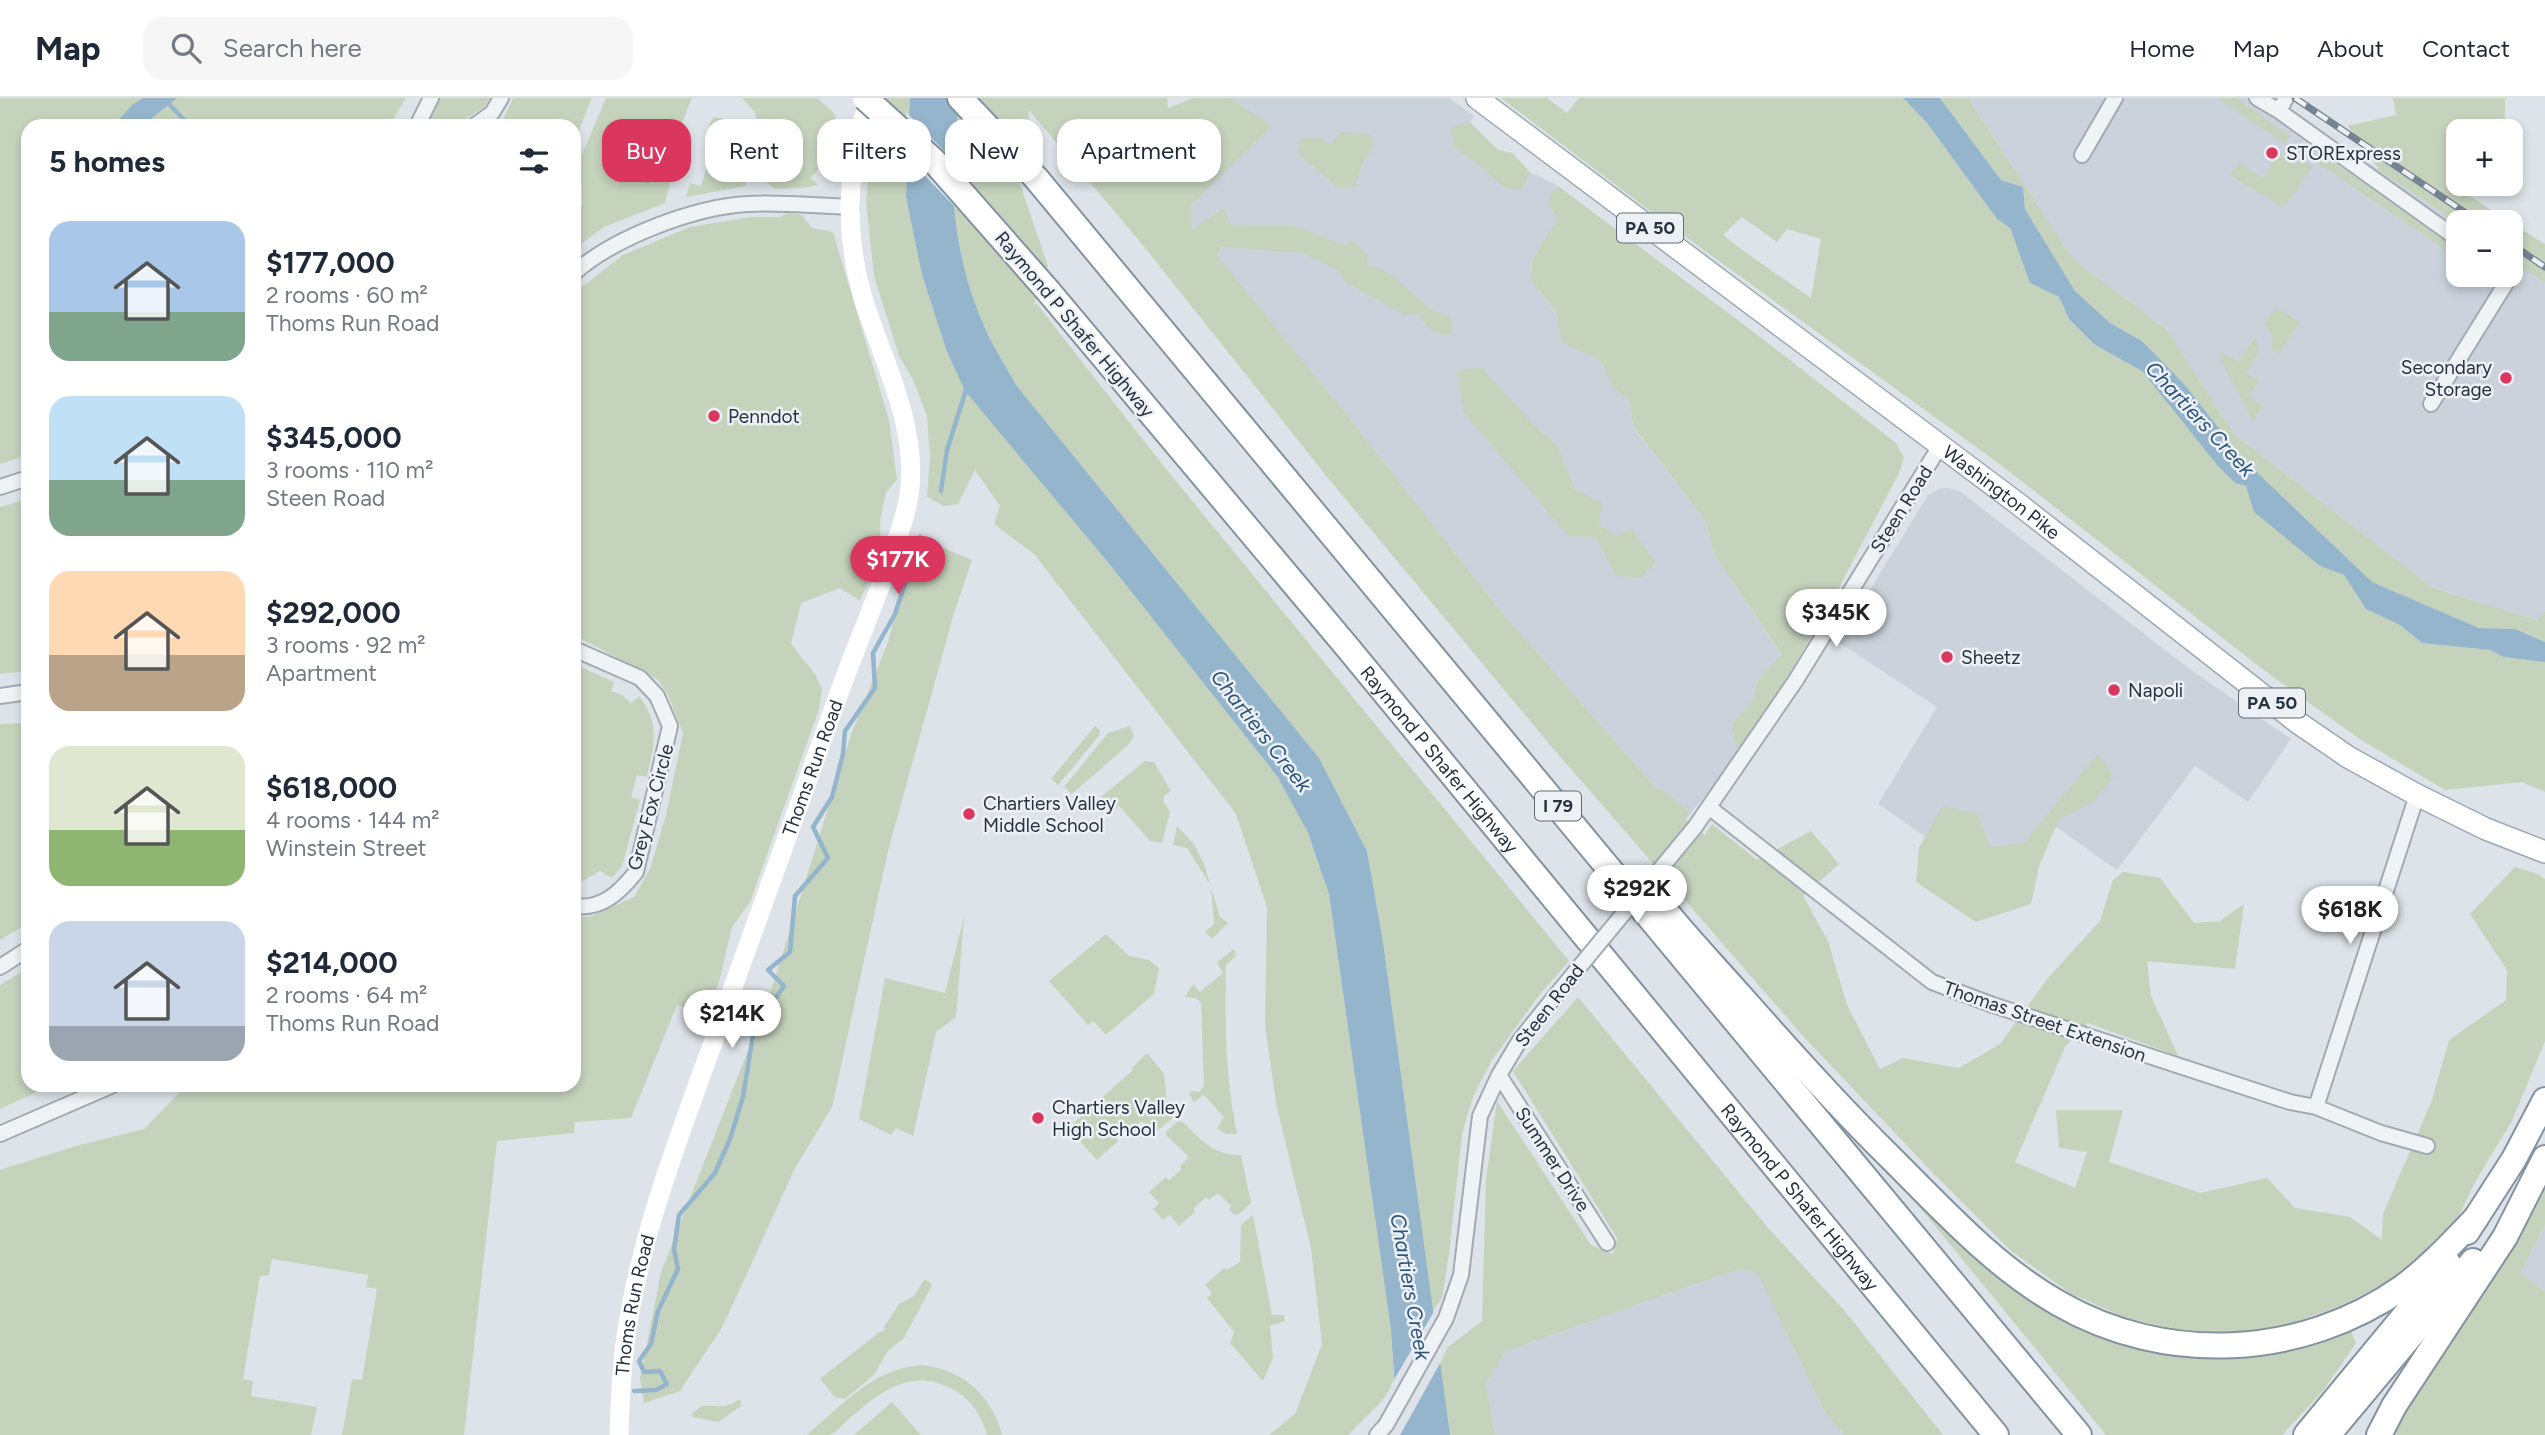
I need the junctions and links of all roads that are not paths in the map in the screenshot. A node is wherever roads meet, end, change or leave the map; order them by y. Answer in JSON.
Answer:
{"nodes":[{"id":1,"x":431,"y":98,"type":"edge"},
{"id":2,"x":501,"y":98,"type":"edge"},
{"id":3,"x":867,"y":98,"type":"edge"},
{"id":4,"x":960,"y":98,"type":"edge"},
{"id":5,"x":1476,"y":98,"type":"edge"},
{"id":6,"x":2115,"y":98,"type":"edge"},
{"id":7,"x":2257,"y":98,"type":"edge"},
{"id":8,"x":2286,"y":98,"type":"edge"},
{"id":9,"x":2279,"y":111,"type":"junction"},
{"id":10,"x":420,"y":119,"type":"edge"},
{"id":11,"x":484,"y":119,"type":"edge"},
{"id":12,"x":2082,"y":155,"type":"dead end"},
{"id":13,"x":850,"y":207,"type":"junction"},
{"id":14,"x":2446,"y":231,"type":"edge"},
{"id":15,"x":581,"y":269,"type":"edge"},
{"id":16,"x":2504,"y":287,"type":"edge"},
{"id":17,"x":2431,"y":404,"type":"dead end"},
{"id":18,"x":1940,"y":446,"type":"junction"},
{"id":19,"x":21,"y":480,"type":"edge"},
{"id":20,"x":0,"y":487,"type":"edge"},
{"id":21,"x":1383,"y":594,"type":"junction"},
{"id":22,"x":581,"y":652,"type":"edge"},
{"id":23,"x":21,"y":693,"type":"edge"},
{"id":24,"x":0,"y":696,"type":"edge"},
{"id":25,"x":2417,"y":795,"type":"junction"},
{"id":26,"x":1710,"y":808,"type":"junction"},
{"id":27,"x":2545,"y":852,"type":"edge"},
{"id":28,"x":581,"y":905,"type":"edge"},
{"id":29,"x":21,"y":954,"type":"edge"},
{"id":30,"x":0,"y":967,"type":"edge"},
{"id":31,"x":1499,"y":1075,"type":"junction"},
{"id":32,"x":97,"y":1092,"type":"edge"},
{"id":33,"x":2545,"y":1100,"type":"edge"},
{"id":34,"x":2316,"y":1107,"type":"junction"},
{"id":35,"x":0,"y":1134,"type":"edge"},
{"id":36,"x":2427,"y":1146,"type":"dead end"},
{"id":37,"x":2545,"y":1158,"type":"edge"},
{"id":38,"x":2526,"y":1191,"type":"junction"},
{"id":39,"x":2476,"y":1218,"type":"junction"},
{"id":40,"x":1607,"y":1243,"type":"dead end"},
{"id":41,"x":1382,"y":1430,"type":"edge"},
{"id":42,"x":619,"y":1435,"type":"edge"},
{"id":43,"x":1996,"y":1435,"type":"edge"},
{"id":44,"x":2078,"y":1435,"type":"edge"},
{"id":45,"x":2306,"y":1435,"type":"edge"},
{"id":46,"x":2328,"y":1435,"type":"edge"},
{"id":47,"x":2379,"y":1435,"type":"edge"}],
"edges":[{"from":1,"to":10,"type":"street"},
{"from":2,"to":11,"type":"street"},
{"from":3,"to":13,"type":"street","name":"Thoms Run Road"},
{"from":3,"to":43,"type":"highway","name":"Raymond P Shafer Highway","bridge":true},
{"from":4,"to":21,"type":"highway","number":"I 79"},
{"from":5,"to":18,"type":"main road","name":"Washington Pike","number":"PA 50"},
{"from":6,"to":12,"type":"street"},
{"from":7,"to":9,"type":"street"},
{"from":8,"to":9,"type":"street"},
{"from":9,"to":14,"type":"street"},
{"from":13,"to":15,"type":"street"},
{"from":13,"to":42,"type":"street","name":"Thoms Run Road"},
{"from":16,"to":17,"type":"street"},
{"from":18,"to":25,"type":"main road","name":"Washington Pike","number":"PA 50"},
{"from":18,"to":26,"type":"street","name":"Steen Road"},
{"from":19,"to":20,"type":"street"},
{"from":21,"to":39,"type":"highway"},
{"from":21,"to":44,"type":"highway","number":"I 79"},
{"from":22,"to":28,"type":"street","name":"Grey Fox Circle"},
{"from":23,"to":24,"type":"street"},
{"from":25,"to":27,"type":"main road","name":"Washington Pike","number":"PA 50"},
{"from":25,"to":34,"type":"street"},
{"from":26,"to":31,"type":"street","name":"Steen Road","bridge":true},
{"from":26,"to":34,"type":"street","name":"Thomas Street Extension"},
{"from":29,"to":30,"type":"street"},
{"from":31,"to":40,"type":"street","name":"Summer Drive"},
{"from":31,"to":41,"type":"street","name":"Steen Road"},
{"from":32,"to":35,"type":"street"},
{"from":33,"to":39,"type":"highway"},
{"from":34,"to":36,"type":"street","name":"Thomas Street Extension"},
{"from":37,"to":38,"type":"highway"},
{"from":38,"to":46,"type":"highway"},
{"from":38,"to":47,"type":"highway"},
{"from":39,"to":45,"type":"highway"}]}
